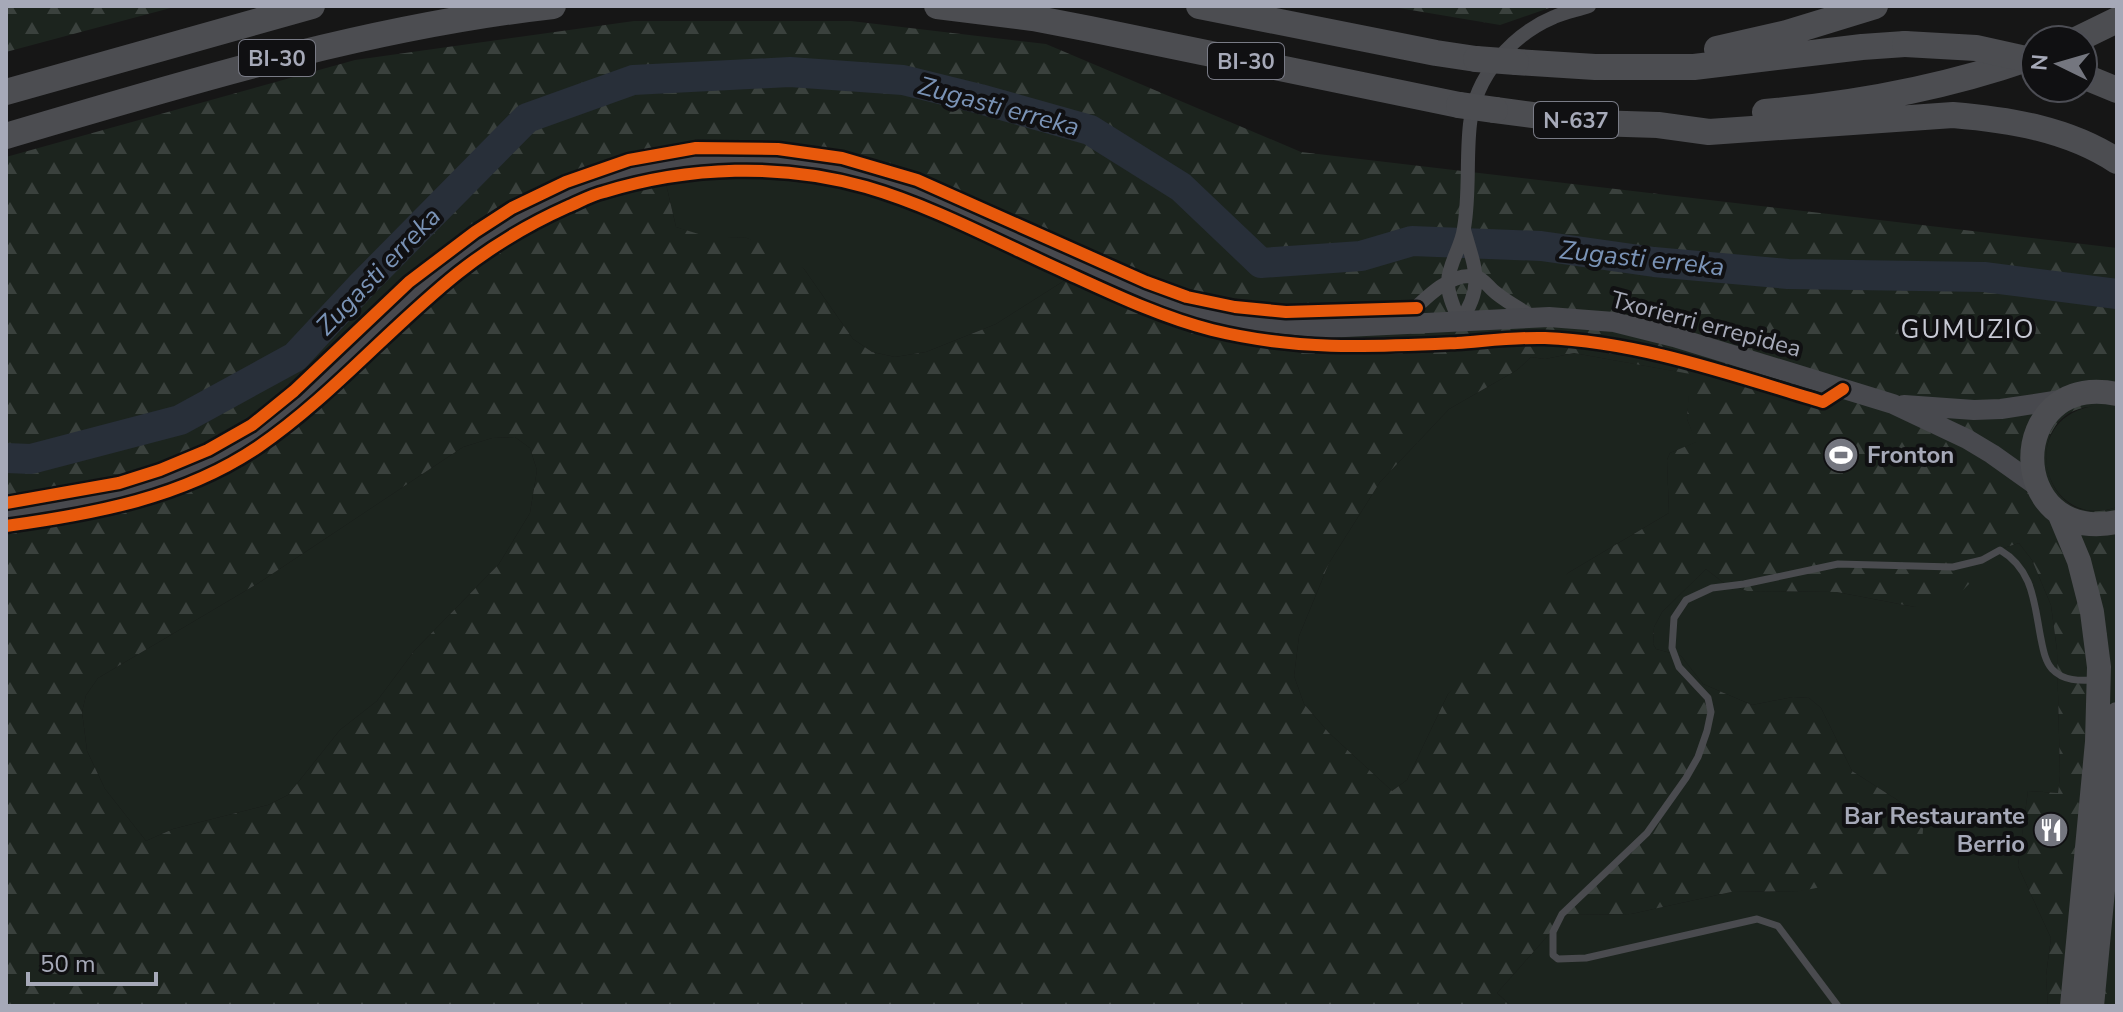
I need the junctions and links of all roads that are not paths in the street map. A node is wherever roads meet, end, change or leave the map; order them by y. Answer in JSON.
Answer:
{"nodes":[{"id":1,"x":312,"y":6,"type":"edge"},
{"id":2,"x":553,"y":6,"type":"edge"},
{"id":3,"x":937,"y":6,"type":"edge"},
{"id":4,"x":1199,"y":6,"type":"edge"},
{"id":5,"x":1589,"y":6,"type":"edge"},
{"id":6,"x":1875,"y":6,"type":"edge"},
{"id":7,"x":2117,"y":20,"type":"edge"},
{"id":8,"x":2099,"y":29,"type":"edge"},
{"id":9,"x":2019,"y":55,"type":"edge"},
{"id":10,"x":1516,"y":62,"type":"joint"},
{"id":11,"x":2019,"y":63,"type":"edge"},
{"id":12,"x":1630,"y":66,"type":"junction"},
{"id":13,"x":6,"y":92,"type":"edge"},
{"id":14,"x":1459,"y":105,"type":"joint"},
{"id":15,"x":1658,"y":125,"type":"junction"},
{"id":16,"x":6,"y":136,"type":"edge"},
{"id":17,"x":2113,"y":158,"type":"edge"},
{"id":18,"x":1464,"y":230,"type":"junction"},
{"id":19,"x":1476,"y":275,"type":"junction"},
{"id":20,"x":1448,"y":278,"type":"junction"},
{"id":21,"x":1533,"y":318,"type":"junction"},
{"id":22,"x":1460,"y":322,"type":"junction"},
{"id":23,"x":1399,"y":324,"type":"junction"},
{"id":24,"x":2112,"y":388,"type":"edge"},
{"id":25,"x":2067,"y":399,"type":"junction"},
{"id":26,"x":1893,"y":404,"type":"junction"},
{"id":27,"x":2037,"y":486,"type":"junction"},
{"id":28,"x":2059,"y":513,"type":"junction"},
{"id":29,"x":6,"y":515,"type":"edge"},
{"id":30,"x":2117,"y":522,"type":"edge"},
{"id":31,"x":2098,"y":680,"type":"junction"},
{"id":32,"x":2117,"y":714,"type":"edge"},
{"id":33,"x":2117,"y":785,"type":"edge"},
{"id":34,"x":2110,"y":817,"type":"junction"},
{"id":35,"x":1838,"y":1006,"type":"edge"},
{"id":36,"x":2072,"y":1006,"type":"edge"},
{"id":37,"x":2092,"y":1006,"type":"edge"}],
"edges":[{"from":1,"to":13,"type":"highway","number":"BI-30"},
{"from":2,"to":16,"type":"highway","number":"BI-30"},
{"from":3,"to":14,"type":"highway","number":"BI-30"},
{"from":4,"to":10,"type":"highway","number":"BI-30","bridge":true},
{"from":5,"to":18,"type":"street"},
{"from":6,"to":12,"type":"highway"},
{"from":7,"to":8,"type":"highway"},
{"from":9,"to":12,"type":"highway","bridge":true},
{"from":10,"to":12,"type":"highway","number":"N-637"},
{"from":11,"to":15,"type":"highway"},
{"from":14,"to":15,"type":"highway","number":"N-637","bridge":true},
{"from":15,"to":17,"type":"highway"},
{"from":18,"to":19,"type":"street"},
{"from":18,"to":20,"type":"street"},
{"from":19,"to":20,"type":"street"},
{"from":19,"to":21,"type":"street"},
{"from":19,"to":22,"type":"street"},
{"from":20,"to":22,"type":"street"},
{"from":20,"to":23,"type":"street"},
{"from":21,"to":22,"type":"main road","name":"Txorierri errepidea"},
{"from":21,"to":26,"type":"main road","name":"Txorierri errepidea"},
{"from":22,"to":23,"type":"main road","name":"Txorierri errepidea"},
{"from":23,"to":29,"type":"main road","name":"Txorierri errepidea"},
{"from":24,"to":25,"type":"highway"},
{"from":25,"to":26,"type":"main road"},
{"from":25,"to":27,"type":"highway"},
{"from":26,"to":27,"type":"main road"},
{"from":27,"to":28,"type":"highway"},
{"from":28,"to":30,"type":"highway"},
{"from":28,"to":31,"type":"highway"},
{"from":31,"to":35,"type":"lane"},
{"from":31,"to":36,"type":"highway"},
{"from":32,"to":34,"type":"highway"},
{"from":33,"to":34,"type":"lane"},
{"from":34,"to":37,"type":"highway"}]}
